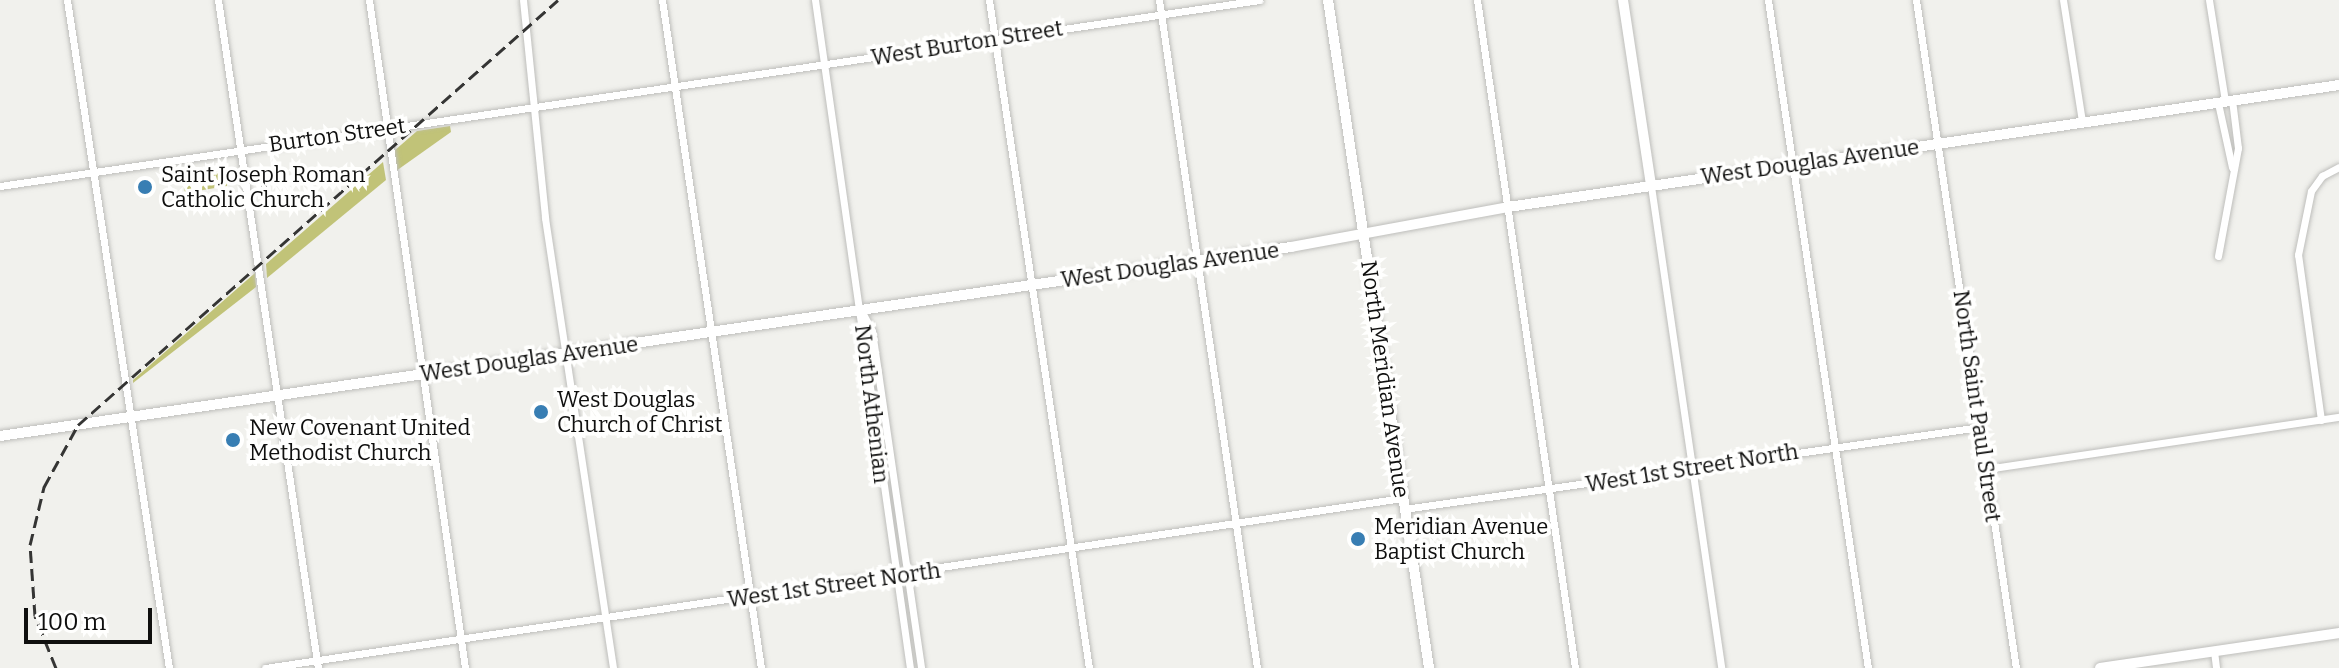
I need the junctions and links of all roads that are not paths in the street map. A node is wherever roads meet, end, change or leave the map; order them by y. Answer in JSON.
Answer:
{"nodes":[{"id":1,"x":67,"y":0,"type":"edge"},
{"id":2,"x":218,"y":0,"type":"edge"},
{"id":3,"x":369,"y":0,"type":"edge"},
{"id":4,"x":523,"y":0,"type":"edge"},
{"id":5,"x":662,"y":0,"type":"edge"},
{"id":6,"x":815,"y":0,"type":"edge"},
{"id":7,"x":989,"y":0,"type":"edge"},
{"id":8,"x":1159,"y":0,"type":"edge"},
{"id":9,"x":1259,"y":0,"type":"edge"},
{"id":10,"x":1328,"y":0,"type":"edge"},
{"id":11,"x":1477,"y":0,"type":"edge"},
{"id":12,"x":1623,"y":0,"type":"edge"},
{"id":13,"x":1768,"y":0,"type":"edge"},
{"id":14,"x":1916,"y":0,"type":"edge"},
{"id":15,"x":2063,"y":0,"type":"edge"},
{"id":16,"x":2209,"y":0,"type":"edge"},
{"id":17,"x":1161,"y":14,"type":"junction"},
{"id":18,"x":995,"y":40,"type":"junction"},
{"id":19,"x":825,"y":65,"type":"junction"},
{"id":20,"x":2339,"y":85,"type":"edge"},
{"id":21,"x":675,"y":87,"type":"junction"},
{"id":22,"x":2225,"y":101,"type":"junction"},
{"id":23,"x":531,"y":107,"type":"junction"},
{"id":24,"x":2082,"y":122,"type":"junction"},
{"id":25,"x":386,"y":128,"type":"junction"},
{"id":26,"x":1938,"y":143,"type":"junction"},
{"id":27,"x":241,"y":149,"type":"junction"},
{"id":28,"x":1794,"y":164,"type":"junction"},
{"id":29,"x":2339,"y":167,"type":"edge"},
{"id":30,"x":2233,"y":169,"type":"junction"},
{"id":31,"x":93,"y":172,"type":"junction"},
{"id":32,"x":0,"y":186,"type":"edge"},
{"id":33,"x":1651,"y":186,"type":"junction"},
{"id":34,"x":1508,"y":207,"type":"junction"},
{"id":35,"x":1364,"y":231,"type":"junction"},
{"id":36,"x":2218,"y":256,"type":"dead end"},
{"id":37,"x":1198,"y":260,"type":"junction"},
{"id":38,"x":1031,"y":285,"type":"junction"},
{"id":39,"x":861,"y":310,"type":"junction"},
{"id":40,"x":710,"y":333,"type":"junction"},
{"id":41,"x":566,"y":354,"type":"junction"},
{"id":42,"x":422,"y":375,"type":"junction"},
{"id":43,"x":277,"y":396,"type":"junction"},
{"id":44,"x":133,"y":417,"type":"junction"},
{"id":45,"x":2339,"y":417,"type":"edge"},
{"id":46,"x":2321,"y":420,"type":"junction"},
{"id":47,"x":1980,"y":427,"type":"junction"},
{"id":48,"x":0,"y":436,"type":"edge"},
{"id":49,"x":1836,"y":446,"type":"junction"},
{"id":50,"x":1693,"y":468,"type":"junction"},
{"id":51,"x":1986,"y":469,"type":"junction"},
{"id":52,"x":1549,"y":489,"type":"junction"},
{"id":53,"x":1404,"y":504,"type":"junction"},
{"id":54,"x":1237,"y":525,"type":"junction"},
{"id":55,"x":1071,"y":550,"type":"junction"},
{"id":56,"x":908,"y":575,"type":"junction"},
{"id":57,"x":896,"y":576,"type":"junction"},
{"id":58,"x":750,"y":598,"type":"junction"},
{"id":59,"x":605,"y":619,"type":"junction"},
{"id":60,"x":2339,"y":633,"type":"edge"},
{"id":61,"x":460,"y":640,"type":"junction"},
{"id":62,"x":2214,"y":651,"type":"junction"},
{"id":63,"x":317,"y":664,"type":"edge"},
{"id":64,"x":169,"y":668,"type":"edge"},
{"id":65,"x":265,"y":668,"type":"edge"},
{"id":66,"x":465,"y":668,"type":"edge"},
{"id":67,"x":613,"y":668,"type":"edge"},
{"id":68,"x":761,"y":668,"type":"edge"},
{"id":69,"x":910,"y":668,"type":"edge"},
{"id":70,"x":921,"y":668,"type":"edge"},
{"id":71,"x":1089,"y":668,"type":"edge"},
{"id":72,"x":1257,"y":668,"type":"edge"},
{"id":73,"x":1429,"y":668,"type":"edge"},
{"id":74,"x":1575,"y":668,"type":"edge"},
{"id":75,"x":1721,"y":668,"type":"edge"},
{"id":76,"x":1868,"y":668,"type":"edge"},
{"id":77,"x":2016,"y":668,"type":"edge"},
{"id":78,"x":2100,"y":668,"type":"edge"},
{"id":79,"x":2216,"y":668,"type":"edge"}],
"edges":[{"from":1,"to":31,"type":"street"},
{"from":2,"to":27,"type":"street"},
{"from":3,"to":25,"type":"street"},
{"from":4,"to":23,"type":"street"},
{"from":5,"to":21,"type":"street"},
{"from":6,"to":19,"type":"street"},
{"from":7,"to":18,"type":"street"},
{"from":8,"to":17,"type":"street"},
{"from":9,"to":17,"type":"street","name":"West Burton Street"},
{"from":10,"to":35,"type":"main road","name":"North Meridian Avenue"},
{"from":11,"to":34,"type":"street"},
{"from":12,"to":33,"type":"main road"},
{"from":13,"to":28,"type":"street"},
{"from":14,"to":26,"type":"street","name":"North Saint Paul Street"},
{"from":15,"to":24,"type":"street"},
{"from":16,"to":22,"type":"street"},
{"from":17,"to":18,"type":"street","name":"West Burton Street"},
{"from":17,"to":37,"type":"street"},
{"from":18,"to":19,"type":"street","name":"West Burton Street"},
{"from":18,"to":38,"type":"street"},
{"from":19,"to":21,"type":"street","name":"West Burton Street"},
{"from":19,"to":39,"type":"street"},
{"from":20,"to":22,"type":"main road","name":"West Douglas Avenue"},
{"from":21,"to":23,"type":"street","name":"Burton Street"},
{"from":21,"to":40,"type":"street"},
{"from":22,"to":24,"type":"main road","name":"West Douglas Avenue"},
{"from":22,"to":30,"type":"street"},
{"from":22,"to":30,"type":"street"},
{"from":23,"to":25,"type":"street","name":"Burton Street"},
{"from":23,"to":41,"type":"street"},
{"from":24,"to":26,"type":"main road","name":"West Douglas Avenue"},
{"from":25,"to":27,"type":"street","name":"Burton Street"},
{"from":25,"to":42,"type":"street"},
{"from":26,"to":28,"type":"main road","name":"West Douglas Avenue"},
{"from":26,"to":47,"type":"street","name":"North Saint Paul Street"},
{"from":27,"to":31,"type":"street","name":"Burton Street"},
{"from":27,"to":43,"type":"street"},
{"from":28,"to":33,"type":"main road","name":"West Douglas Avenue"},
{"from":28,"to":49,"type":"street"},
{"from":29,"to":46,"type":"street"},
{"from":30,"to":36,"type":"street"},
{"from":31,"to":32,"type":"street","name":"Burton Street"},
{"from":31,"to":44,"type":"street"},
{"from":33,"to":34,"type":"main road","name":"West Douglas Avenue"},
{"from":33,"to":50,"type":"street"},
{"from":34,"to":35,"type":"main road","name":"West Douglas Avenue"},
{"from":34,"to":52,"type":"street"},
{"from":35,"to":37,"type":"main road","name":"West Douglas Avenue"},
{"from":35,"to":53,"type":"main road","name":"North Meridian Avenue"},
{"from":37,"to":38,"type":"main road","name":"West Douglas Avenue"},
{"from":37,"to":54,"type":"street"},
{"from":38,"to":39,"type":"main road","name":"West Douglas Avenue"},
{"from":38,"to":55,"type":"street"},
{"from":39,"to":40,"type":"main road","name":"West Douglas Avenue"},
{"from":39,"to":56,"type":"street","name":"North Athenian"},
{"from":39,"to":57,"type":"street","name":"North Athenian"},
{"from":40,"to":41,"type":"main road","name":"West Douglas Avenue"},
{"from":40,"to":58,"type":"street"},
{"from":41,"to":42,"type":"main road","name":"West Douglas Avenue"},
{"from":41,"to":59,"type":"street"},
{"from":42,"to":43,"type":"main road","name":"West Douglas Avenue"},
{"from":42,"to":61,"type":"street"},
{"from":43,"to":44,"type":"main road","name":"West Douglas Avenue"},
{"from":43,"to":63,"type":"street"},
{"from":44,"to":48,"type":"main road","name":"West Douglas Avenue"},
{"from":44,"to":64,"type":"street"},
{"from":45,"to":46,"type":"street"},
{"from":46,"to":51,"type":"street"},
{"from":47,"to":49,"type":"street","name":"West 1st Street North"},
{"from":47,"to":51,"type":"street","name":"North Saint Paul Street"},
{"from":49,"to":50,"type":"street","name":"West 1st Street North"},
{"from":49,"to":76,"type":"street"},
{"from":50,"to":52,"type":"street","name":"West 1st Street North"},
{"from":50,"to":75,"type":"street"},
{"from":51,"to":77,"type":"street","name":"North Saint Paul Street"},
{"from":52,"to":53,"type":"street","name":"West 1st Street North"},
{"from":52,"to":74,"type":"street"},
{"from":53,"to":54,"type":"street","name":"West 1st Street North"},
{"from":53,"to":73,"type":"main road","name":"North Meridian Avenue"},
{"from":54,"to":55,"type":"street","name":"West 1st Street North"},
{"from":54,"to":72,"type":"street"},
{"from":55,"to":56,"type":"street","name":"West 1st Street North"},
{"from":55,"to":71,"type":"street"},
{"from":56,"to":57,"type":"street","name":"West 1st Street North"},
{"from":56,"to":70,"type":"street","name":"North Athenian"},
{"from":57,"to":58,"type":"street","name":"West 1st Street North"},
{"from":57,"to":69,"type":"street","name":"North Athenian"},
{"from":58,"to":59,"type":"street","name":"West 1st Street North"},
{"from":58,"to":68,"type":"street"},
{"from":59,"to":61,"type":"street","name":"West 1st Street North"},
{"from":59,"to":67,"type":"street"},
{"from":60,"to":62,"type":"main road"},
{"from":61,"to":63,"type":"street","name":"West 1st Street North"},
{"from":61,"to":66,"type":"street"},
{"from":62,"to":78,"type":"main road"},
{"from":62,"to":79,"type":"street"},
{"from":63,"to":65,"type":"street","name":"West 1st Street North"}]}
